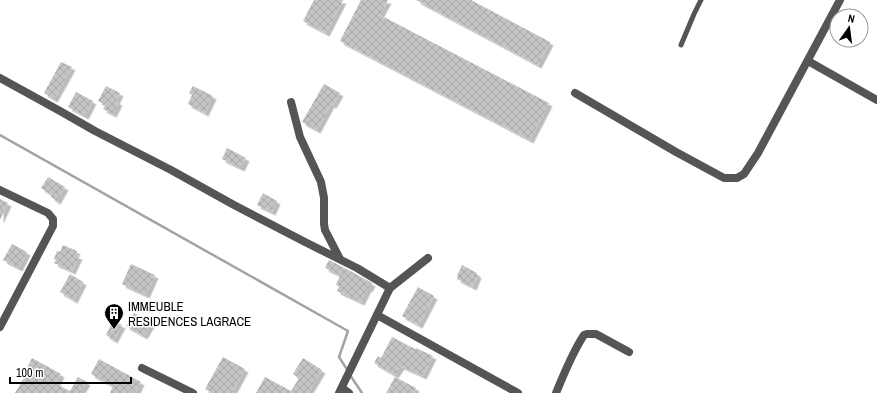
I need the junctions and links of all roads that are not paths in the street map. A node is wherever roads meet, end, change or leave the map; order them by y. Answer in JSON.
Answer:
{"nodes":[{"id":1,"x":701,"y":0,"type":"edge"},
{"id":2,"x":840,"y":0,"type":"edge"},
{"id":3,"x":681,"y":45,"type":"dead end"},
{"id":4,"x":808,"y":61,"type":"junction"},
{"id":5,"x":0,"y":78,"type":"edge"},
{"id":6,"x":575,"y":93,"type":"dead end"},
{"id":7,"x":877,"y":100,"type":"edge"},
{"id":8,"x":291,"y":102,"type":"dead end"},
{"id":9,"x":0,"y":190,"type":"edge"},
{"id":10,"x":428,"y":258,"type":"dead end"},
{"id":11,"x":340,"y":260,"type":"junction"},
{"id":12,"x":390,"y":288,"type":"junction"},
{"id":13,"x":378,"y":315,"type":"junction"},
{"id":14,"x":0,"y":327,"type":"edge"},
{"id":15,"x":629,"y":352,"type":"dead end"},
{"id":16,"x":142,"y":368,"type":"dead end"},
{"id":17,"x":340,"y":391,"type":"edge"},
{"id":18,"x":193,"y":393,"type":"edge"},
{"id":19,"x":349,"y":393,"type":"edge"},
{"id":20,"x":518,"y":393,"type":"edge"},
{"id":21,"x":556,"y":393,"type":"edge"}],
"edges":[{"from":1,"to":3,"type":"lane"},
{"from":2,"to":4,"type":"street"},
{"from":4,"to":6,"type":"street"},
{"from":4,"to":7,"type":"street"},
{"from":5,"to":11,"type":"street"},
{"from":8,"to":11,"type":"street"},
{"from":9,"to":14,"type":"street"},
{"from":10,"to":12,"type":"street"},
{"from":11,"to":12,"type":"street"},
{"from":12,"to":13,"type":"street"},
{"from":13,"to":17,"type":"street"},
{"from":13,"to":20,"type":"street"},
{"from":15,"to":21,"type":"street"},
{"from":16,"to":18,"type":"street"},
{"from":17,"to":19,"type":"street"}]}
